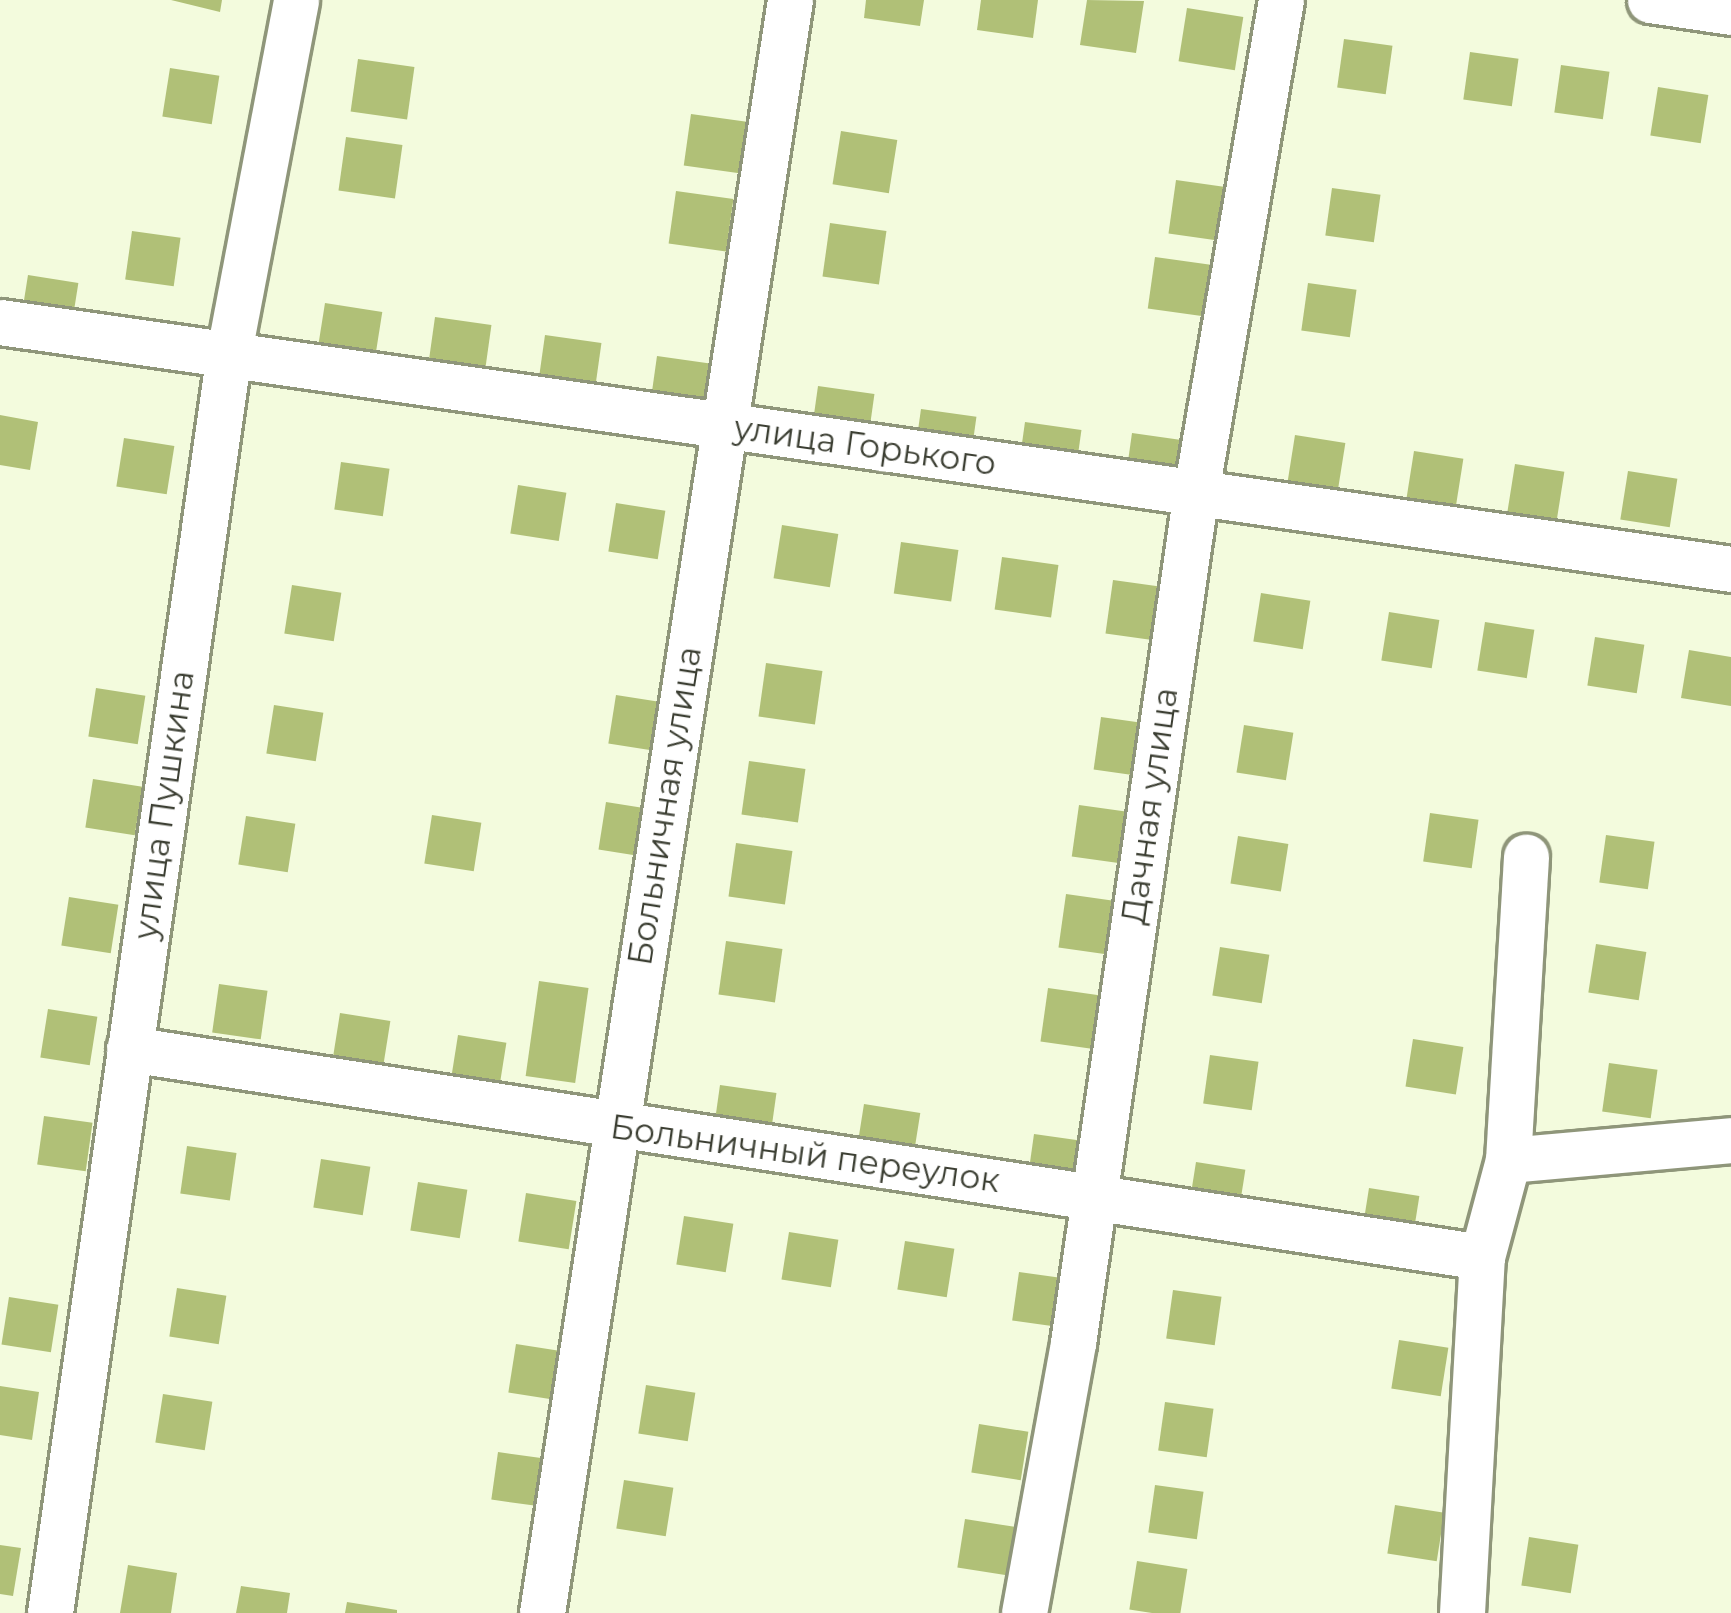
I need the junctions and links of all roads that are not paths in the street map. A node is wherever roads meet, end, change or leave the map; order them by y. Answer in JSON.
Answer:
{"nodes":[{"id":1,"x":296,"y":0,"type":"edge"},
{"id":2,"x":790,"y":0,"type":"edge"},
{"id":3,"x":1281,"y":0,"type":"edge"},
{"id":4,"x":1650,"y":0,"type":"edge"},
{"id":5,"x":1731,"y":12,"type":"edge"},
{"id":6,"x":0,"y":322,"type":"edge"},
{"id":7,"x":229,"y":352,"type":"junction"},
{"id":8,"x":724,"y":426,"type":"junction"},
{"id":9,"x":1196,"y":492,"type":"junction"},
{"id":10,"x":1731,"y":569,"type":"edge"},
{"id":11,"x":1526,"y":857,"type":"dead end"},
{"id":12,"x":129,"y":1049,"type":"junction"},
{"id":13,"x":616,"y":1127,"type":"junction"},
{"id":14,"x":1731,"y":1140,"type":"edge"},
{"id":15,"x":1508,"y":1160,"type":"junction"},
{"id":16,"x":1093,"y":1195,"type":"junction"},
{"id":17,"x":1482,"y":1257,"type":"junction"},
{"id":18,"x":50,"y":1613,"type":"edge"},
{"id":19,"x":542,"y":1613,"type":"edge"},
{"id":20,"x":1024,"y":1613,"type":"edge"},
{"id":21,"x":1462,"y":1613,"type":"edge"}],
"edges":[{"from":1,"to":7,"type":"street","name":"улица Пушкина"},
{"from":2,"to":8,"type":"street","name":"Больничная улица"},
{"from":3,"to":9,"type":"street","name":"Дачная улица"},
{"from":4,"to":5,"type":"street"},
{"from":6,"to":7,"type":"street","name":"улица Горького"},
{"from":7,"to":8,"type":"street","name":"улица Горького"},
{"from":7,"to":12,"type":"street","name":"улица Пушкина"},
{"from":8,"to":9,"type":"street","name":"улица Горького"},
{"from":8,"to":13,"type":"street","name":"Больничная улица"},
{"from":9,"to":10,"type":"street","name":"улица Горького"},
{"from":9,"to":16,"type":"street","name":"Дачная улица"},
{"from":11,"to":15,"type":"street"},
{"from":12,"to":13,"type":"street","name":"Больничный переулок"},
{"from":12,"to":18,"type":"street","name":"улица Пушкина"},
{"from":13,"to":16,"type":"street","name":"Больничный переулок"},
{"from":13,"to":19,"type":"street","name":"Больничная улица"},
{"from":14,"to":15,"type":"street"},
{"from":15,"to":17,"type":"street"},
{"from":16,"to":17,"type":"street","name":"Больничный переулок"},
{"from":16,"to":20,"type":"street","name":"Дачная улица"},
{"from":17,"to":21,"type":"street"}]}
